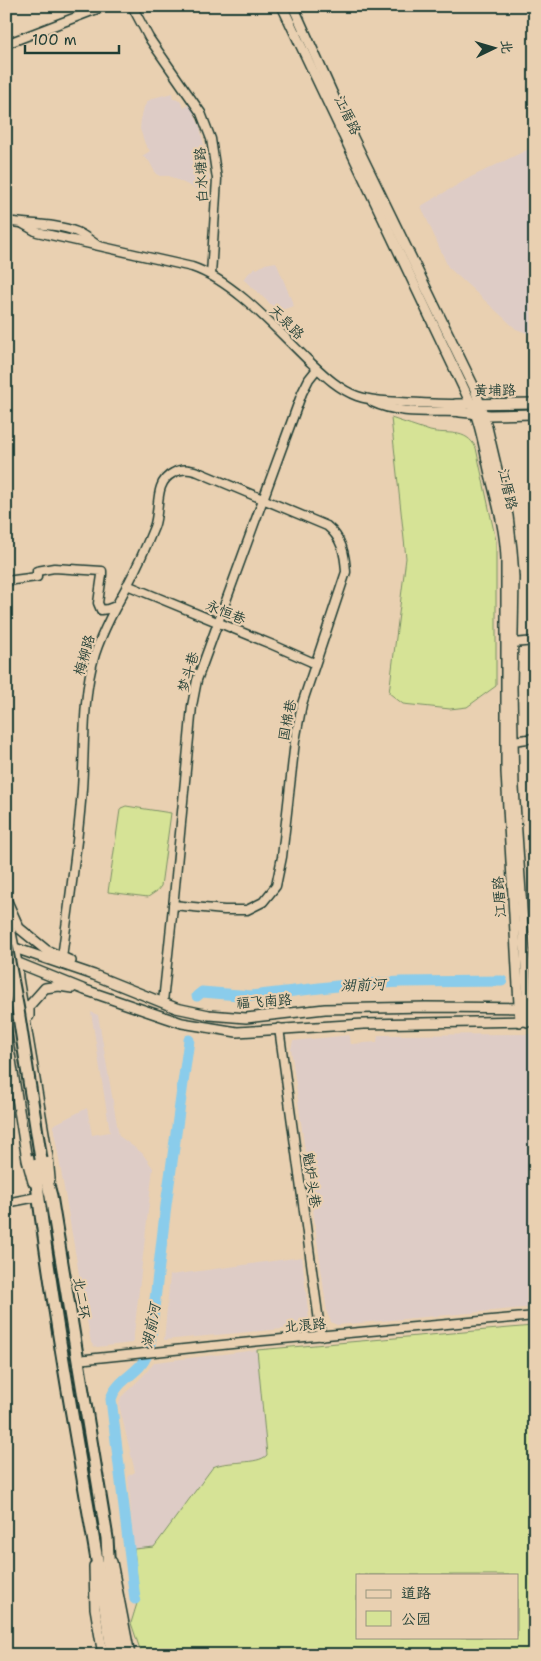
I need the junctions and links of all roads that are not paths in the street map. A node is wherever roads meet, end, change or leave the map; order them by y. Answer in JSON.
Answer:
{"nodes":[{"id":1,"x":105,"y":6,"type":"edge"},
{"id":2,"x":132,"y":6,"type":"edge"},
{"id":3,"x":282,"y":6,"type":"edge"},
{"id":4,"x":293,"y":6,"type":"edge"},
{"id":5,"x":6,"y":44,"type":"edge"},
{"id":6,"x":6,"y":221,"type":"edge"},
{"id":7,"x":211,"y":275,"type":"junction"},
{"id":8,"x":318,"y":369,"type":"junction"},
{"id":9,"x":535,"y":403,"type":"edge"},
{"id":10,"x":476,"y":404,"type":"junction"},
{"id":11,"x":458,"y":408,"type":"junction"},
{"id":12,"x":479,"y":414,"type":"junction"},
{"id":13,"x":535,"y":414,"type":"edge"},
{"id":14,"x":264,"y":499,"type":"junction"},
{"id":15,"x":6,"y":581,"type":"edge"},
{"id":16,"x":127,"y":586,"type":"junction"},
{"id":17,"x":116,"y":606,"type":"junction"},
{"id":18,"x":218,"y":622,"type":"junction"},
{"id":19,"x":535,"y":641,"type":"edge"},
{"id":20,"x":513,"y":643,"type":"junction"},
{"id":21,"x":314,"y":663,"type":"junction"},
{"id":22,"x":535,"y":738,"type":"edge"},
{"id":23,"x":513,"y":741,"type":"junction"},
{"id":24,"x":6,"y":899,"type":"edge"},
{"id":25,"x":173,"y":905,"type":"junction"},
{"id":26,"x":6,"y":907,"type":"edge"},
{"id":27,"x":9,"y":946,"type":"edge"},
{"id":28,"x":6,"y":958,"type":"edge"},
{"id":29,"x":62,"y":958,"type":"junction"},
{"id":30,"x":18,"y":963,"type":"junction"},
{"id":31,"x":6,"y":987,"type":"edge"},
{"id":32,"x":86,"y":990,"type":"junction"},
{"id":33,"x":162,"y":1002,"type":"junction"},
{"id":34,"x":527,"y":1008,"type":"edge"},
{"id":35,"x":528,"y":1022,"type":"edge"},
{"id":36,"x":279,"y":1028,"type":"junction"},
{"id":37,"x":27,"y":1030,"type":"junction"},
{"id":38,"x":6,"y":1031,"type":"edge"},
{"id":39,"x":33,"y":1066,"type":"junction"},
{"id":40,"x":38,"y":1159,"type":"junction"},
{"id":41,"x":51,"y":1196,"type":"junction"},
{"id":42,"x":36,"y":1197,"type":"junction"},
{"id":43,"x":6,"y":1203,"type":"edge"},
{"id":44,"x":40,"y":1210,"type":"junction"},
{"id":45,"x":535,"y":1316,"type":"edge"},
{"id":46,"x":320,"y":1336,"type":"junction"},
{"id":47,"x":77,"y":1360,"type":"junction"},
{"id":48,"x":106,"y":1538,"type":"junction"},
{"id":49,"x":93,"y":1540,"type":"junction"},
{"id":50,"x":104,"y":1575,"type":"junction"},
{"id":51,"x":103,"y":1655,"type":"edge"},
{"id":52,"x":113,"y":1655,"type":"edge"},
{"id":53,"x":122,"y":1655,"type":"edge"},
{"id":54,"x":130,"y":1655,"type":"edge"}],
"edges":[{"from":1,"to":5,"type":"street"},
{"from":2,"to":7,"type":"street","name":"白水塘路"},
{"from":3,"to":10,"type":"main road","name":"江厝路"},
{"from":4,"to":10,"type":"main road","name":"江厝路"},
{"from":6,"to":7,"type":"street","name":"天泉路"},
{"from":7,"to":8,"type":"street","name":"天泉路"},
{"from":8,"to":11,"type":"street","name":"天泉路"},
{"from":8,"to":14,"type":"street","name":"梦斗巷"},
{"from":9,"to":10,"type":"main road","name":"黄埔路"},
{"from":10,"to":11,"type":"main road","name":"黄埔路"},
{"from":10,"to":12,"type":"main road","name":"江厝路"},
{"from":11,"to":12,"type":"main road","name":"黄埔路"},
{"from":12,"to":13,"type":"main road","name":"黄埔路"},
{"from":12,"to":20,"type":"main road","name":"江厝路"},
{"from":12,"to":34,"type":"main road","name":"江厝路"},
{"from":14,"to":16,"type":"street","name":"梅柳路"},
{"from":14,"to":18,"type":"street","name":"梦斗巷"},
{"from":14,"to":21,"type":"street","name":"国棉巷"},
{"from":15,"to":17,"type":"street"},
{"from":16,"to":17,"type":"street","name":"梅柳路"},
{"from":16,"to":18,"type":"street","name":"永恒巷"},
{"from":17,"to":29,"type":"street","name":"梅柳路"},
{"from":18,"to":21,"type":"street","name":"永恒巷"},
{"from":18,"to":25,"type":"street","name":"梦斗巷"},
{"from":19,"to":20,"type":"street"},
{"from":20,"to":23,"type":"main road","name":"江厝路"},
{"from":21,"to":25,"type":"street","name":"国棉巷"},
{"from":22,"to":23,"type":"street"},
{"from":23,"to":34,"type":"main road","name":"江厝路"},
{"from":24,"to":29,"type":"main road"},
{"from":25,"to":33,"type":"street","name":"梦斗巷"},
{"from":26,"to":30,"type":"main road"},
{"from":27,"to":33,"type":"main road","name":"福飞南路"},
{"from":27,"to":40,"type":"highway","name":"北二环","bridge":true},
{"from":28,"to":30,"type":"main road","name":"福飞南路"},
{"from":29,"to":33,"type":"main road"},
{"from":30,"to":32,"type":"main road","name":"福飞南路"},
{"from":30,"to":37,"type":"main road"},
{"from":31,"to":40,"type":"highway","name":"北二环"},
{"from":32,"to":36,"type":"main road","name":"福飞南路"},
{"from":32,"to":39,"type":"main road"},
{"from":33,"to":34,"type":"main road","name":"福飞南路"},
{"from":34,"to":35,"type":"main road","name":"江厝路"},
{"from":35,"to":36,"type":"main road","name":"福飞南路"},
{"from":36,"to":46,"type":"street","name":"魁炉头巷"},
{"from":37,"to":38,"type":"main road"},
{"from":37,"to":39,"type":"main road"},
{"from":38,"to":42,"type":"main road"},
{"from":39,"to":41,"type":"main road"},
{"from":40,"to":41,"type":"highway","name":"北二环"},
{"from":40,"to":44,"type":"highway","name":"北二环"},
{"from":41,"to":47,"type":"highway","name":"北二环"},
{"from":42,"to":43,"type":"street"},
{"from":42,"to":44,"type":"main road"},
{"from":44,"to":49,"type":"highway","name":"北二环"},
{"from":45,"to":46,"type":"street","name":"北浪路"},
{"from":46,"to":47,"type":"street","name":"北浪路"},
{"from":47,"to":48,"type":"highway","name":"北二环"},
{"from":48,"to":50,"type":"highway","name":"北二环"},
{"from":48,"to":54,"type":"main road"},
{"from":49,"to":50,"type":"highway","name":"北二环"},
{"from":49,"to":51,"type":"main road"},
{"from":50,"to":52,"type":"highway","name":"北二环"},
{"from":50,"to":53,"type":"highway","name":"北二环"}]}
